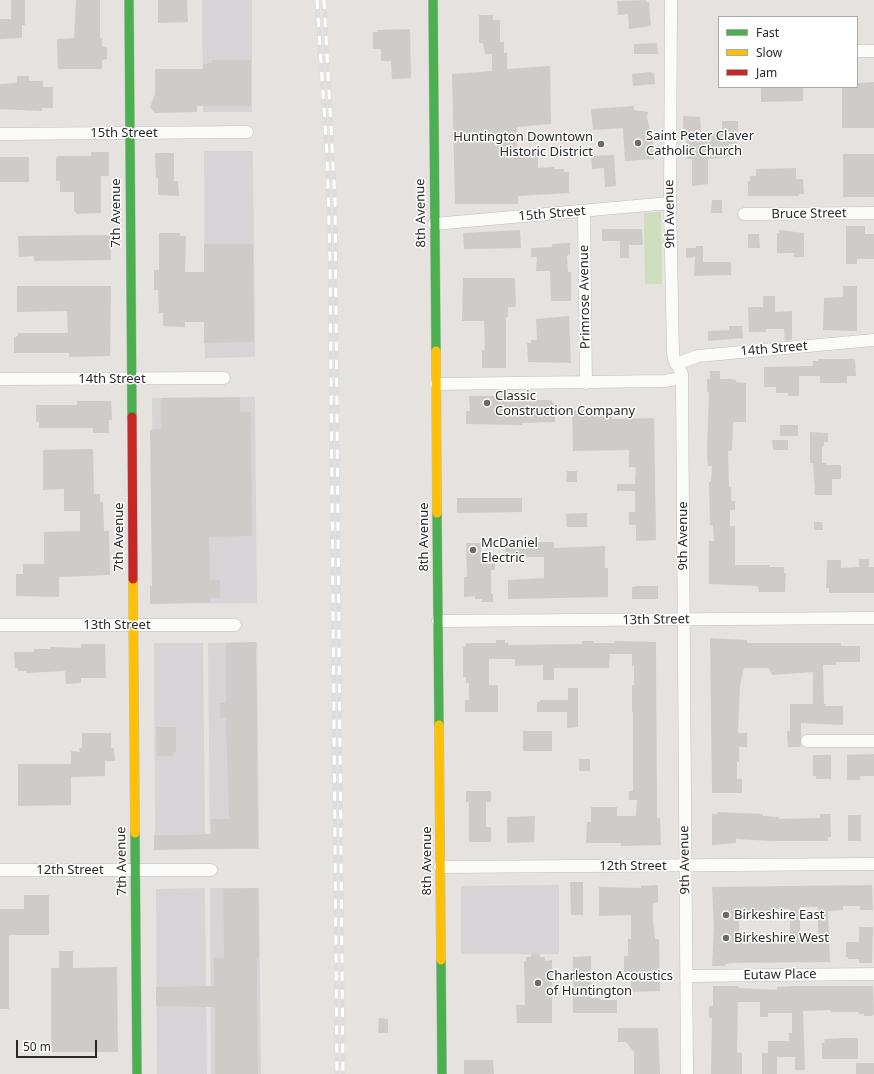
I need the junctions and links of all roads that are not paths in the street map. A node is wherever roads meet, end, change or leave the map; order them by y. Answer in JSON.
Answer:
{"nodes":[{"id":1,"x":129,"y":0,"type":"edge"},
{"id":2,"x":432,"y":0,"type":"edge"},
{"id":3,"x":670,"y":0,"type":"edge"},
{"id":4,"x":858,"y":51,"type":"edge"},
{"id":5,"x":874,"y":51,"type":"edge"},
{"id":6,"x":247,"y":132,"type":"dead end"},
{"id":7,"x":129,"y":133,"type":"junction"},
{"id":8,"x":0,"y":134,"type":"edge"},
{"id":9,"x":670,"y":203,"type":"junction"},
{"id":10,"x":584,"y":211,"type":"junction"},
{"id":11,"x":874,"y":213,"type":"edge"},
{"id":12,"x":744,"y":214,"type":"dead end"},
{"id":13,"x":434,"y":224,"type":"junction"},
{"id":14,"x":874,"y":340,"type":"edge"},
{"id":15,"x":676,"y":364,"type":"junction"},
{"id":16,"x":224,"y":378,"type":"dead end"},
{"id":17,"x":682,"y":378,"type":"junction"},
{"id":18,"x":0,"y":379,"type":"edge"},
{"id":19,"x":131,"y":379,"type":"junction"},
{"id":20,"x":586,"y":383,"type":"junction"},
{"id":21,"x":436,"y":384,"type":"junction"},
{"id":22,"x":874,"y":618,"type":"edge"},
{"id":23,"x":683,"y":620,"type":"junction"},
{"id":24,"x":438,"y":621,"type":"junction"},
{"id":25,"x":132,"y":624,"type":"junction"},
{"id":26,"x":0,"y":625,"type":"edge"},
{"id":27,"x":235,"y":625,"type":"dead end"},
{"id":28,"x":807,"y":741,"type":"dead end"},
{"id":29,"x":874,"y":741,"type":"edge"},
{"id":30,"x":874,"y":864,"type":"edge"},
{"id":31,"x":685,"y":865,"type":"junction"},
{"id":32,"x":440,"y":867,"type":"junction"},
{"id":33,"x":0,"y":870,"type":"edge"},
{"id":34,"x":135,"y":870,"type":"junction"},
{"id":35,"x":212,"y":870,"type":"dead end"},
{"id":36,"x":874,"y":974,"type":"edge"},
{"id":37,"x":686,"y":976,"type":"junction"},
{"id":38,"x":137,"y":1074,"type":"edge"},
{"id":39,"x":442,"y":1074,"type":"edge"},
{"id":40,"x":687,"y":1074,"type":"edge"}],
"edges":[{"from":1,"to":7,"type":"street","name":"7th Avenue"},
{"from":2,"to":13,"type":"street","name":"8th Avenue"},
{"from":3,"to":9,"type":"street","name":"9th Avenue"},
{"from":4,"to":5,"type":"street"},
{"from":6,"to":7,"type":"street","name":"15th Street"},
{"from":7,"to":8,"type":"street","name":"15th Street"},
{"from":7,"to":19,"type":"street","name":"7th Avenue"},
{"from":9,"to":10,"type":"street","name":"15th Street"},
{"from":9,"to":15,"type":"street","name":"9th Avenue"},
{"from":10,"to":13,"type":"street","name":"15th Street"},
{"from":10,"to":20,"type":"street","name":"Primrose Avenue"},
{"from":11,"to":12,"type":"street","name":"Bruce Street"},
{"from":13,"to":21,"type":"street","name":"8th Avenue"},
{"from":14,"to":15,"type":"street","name":"14th Street"},
{"from":15,"to":17,"type":"street","name":"9th Avenue"},
{"from":16,"to":19,"type":"street","name":"14th Street"},
{"from":17,"to":20,"type":"street"},
{"from":17,"to":23,"type":"street","name":"9th Avenue"},
{"from":18,"to":19,"type":"street","name":"14th Street"},
{"from":19,"to":25,"type":"street","name":"7th Avenue"},
{"from":20,"to":21,"type":"street"},
{"from":21,"to":24,"type":"street","name":"8th Avenue"},
{"from":22,"to":23,"type":"street","name":"13th Street"},
{"from":23,"to":24,"type":"street","name":"13th Street"},
{"from":23,"to":31,"type":"street","name":"9th Avenue"},
{"from":24,"to":32,"type":"street","name":"8th Avenue"},
{"from":25,"to":26,"type":"street","name":"13th Street"},
{"from":25,"to":27,"type":"street","name":"13th Street"},
{"from":25,"to":34,"type":"street","name":"7th Avenue"},
{"from":28,"to":29,"type":"street"},
{"from":30,"to":31,"type":"street","name":"12th Street"},
{"from":31,"to":32,"type":"street","name":"12th Street"},
{"from":31,"to":37,"type":"street","name":"9th Avenue"},
{"from":32,"to":39,"type":"street","name":"8th Avenue"},
{"from":33,"to":34,"type":"street","name":"12th Street"},
{"from":34,"to":35,"type":"street","name":"12th Street"},
{"from":34,"to":38,"type":"street","name":"7th Avenue"},
{"from":36,"to":37,"type":"street","name":"Eutaw Place"},
{"from":37,"to":40,"type":"street","name":"9th Avenue"}]}
